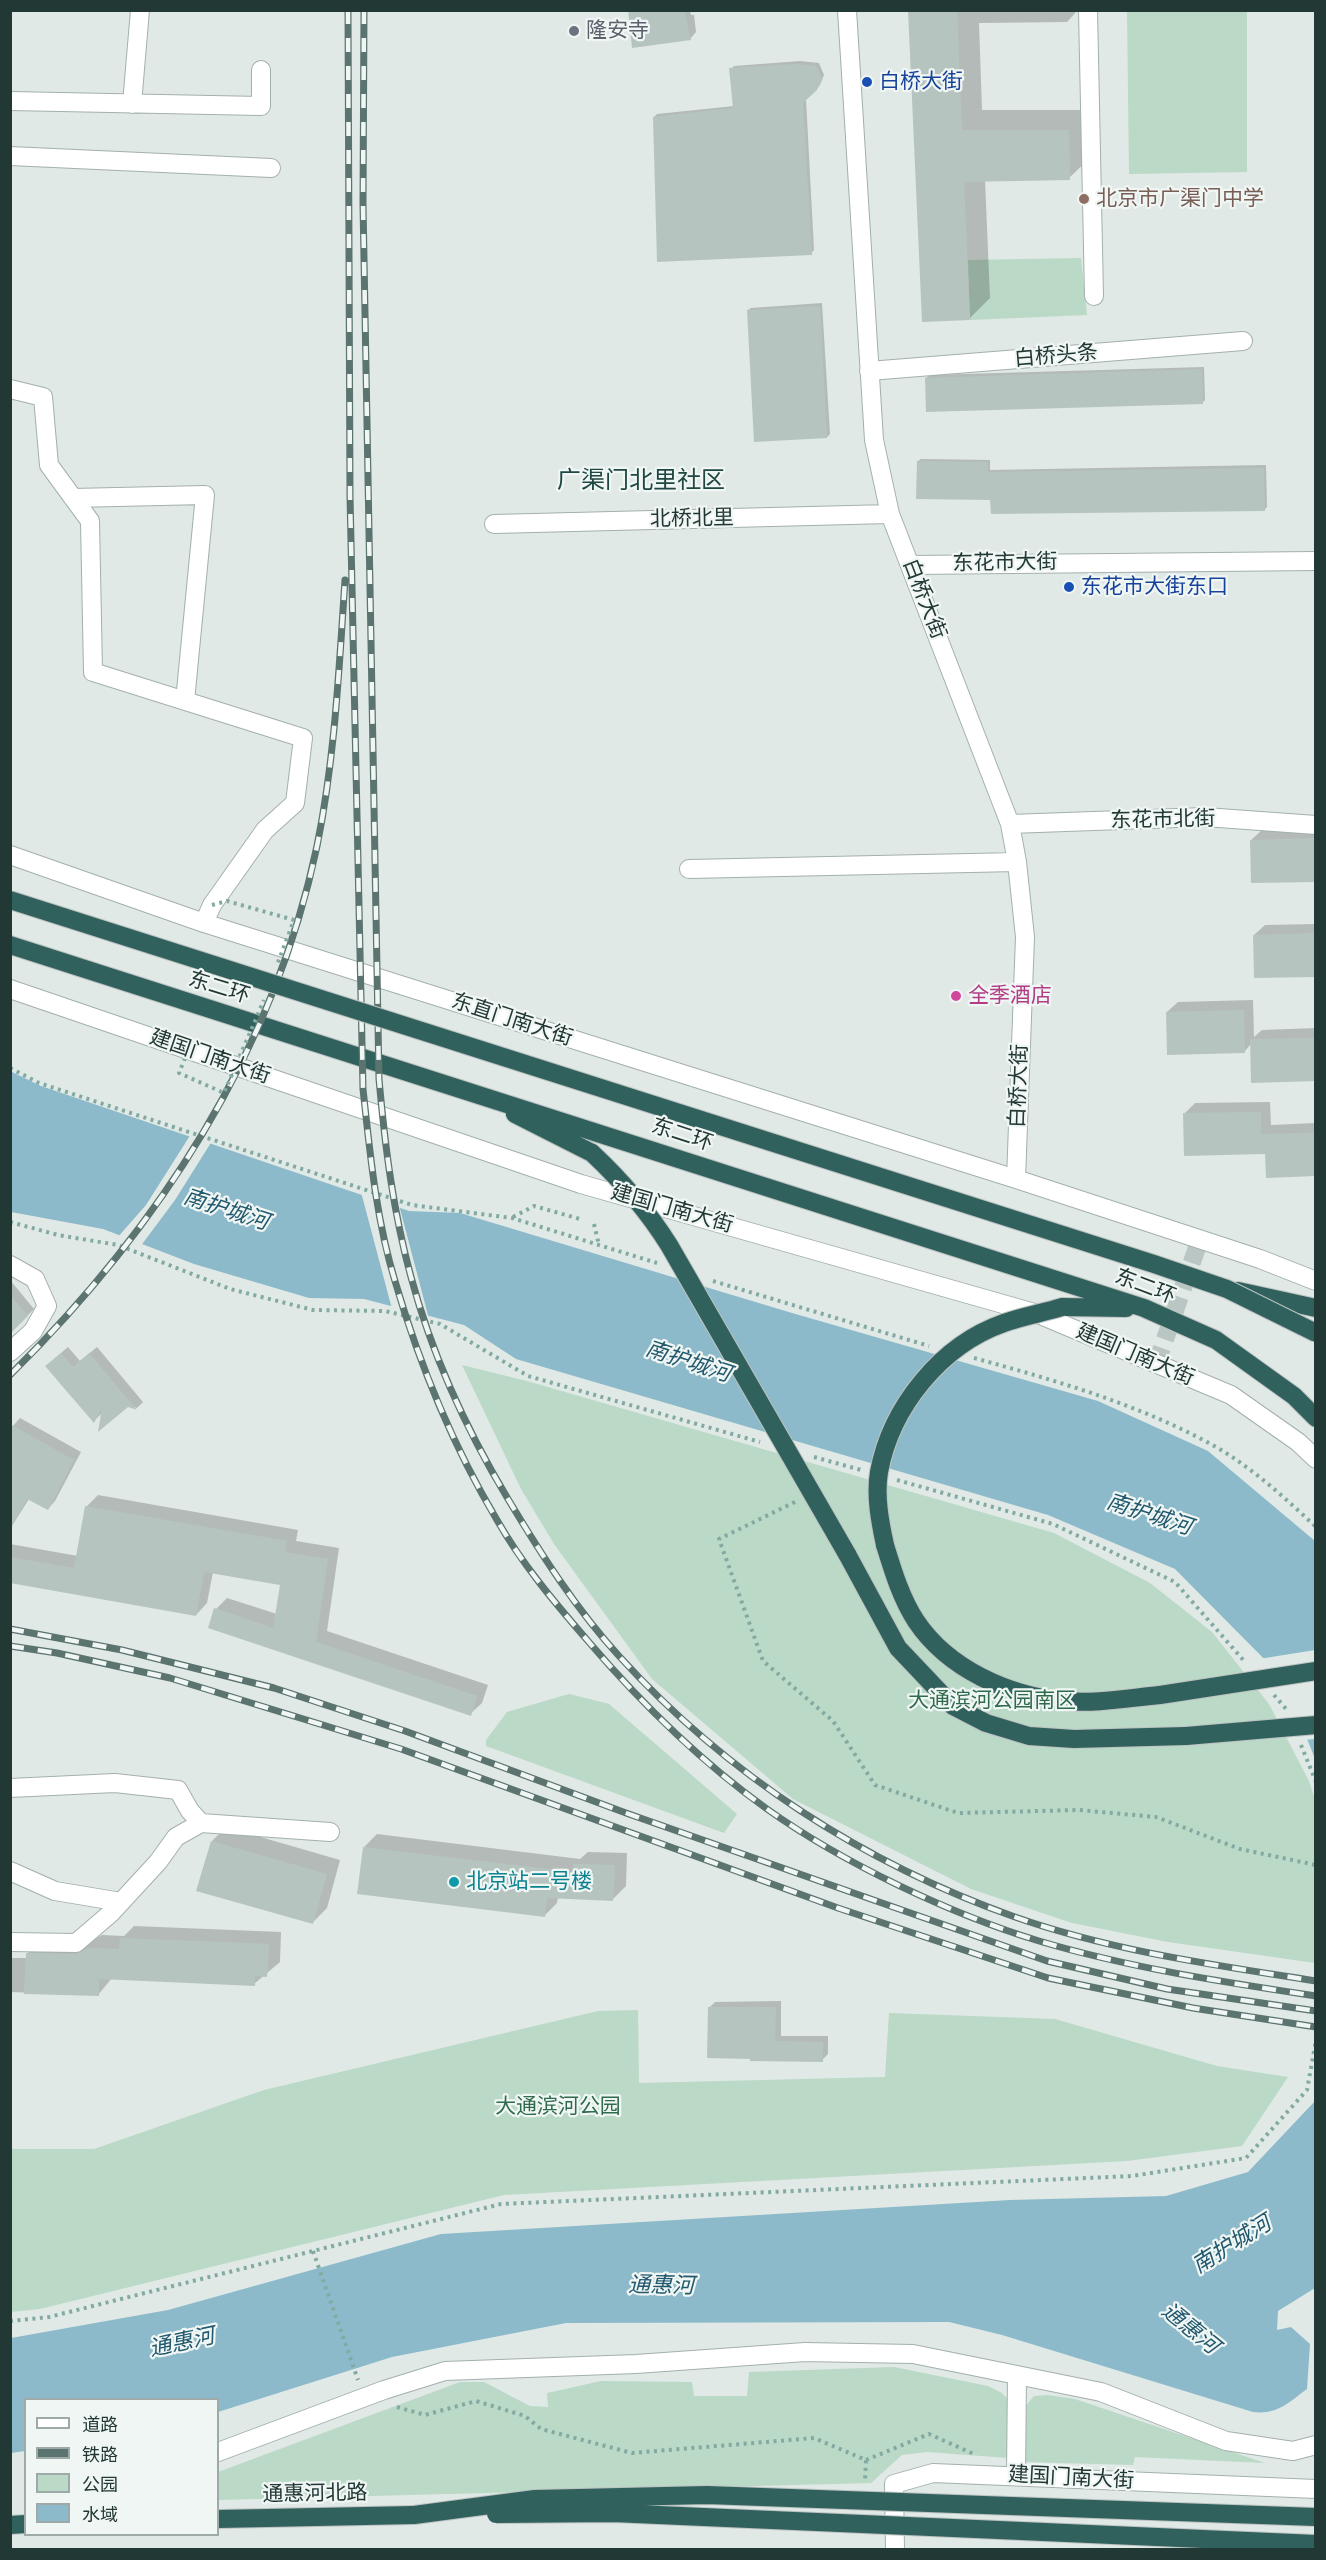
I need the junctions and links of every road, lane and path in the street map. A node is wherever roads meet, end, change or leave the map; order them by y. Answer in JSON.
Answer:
{"nodes":[{"id":1,"x":140,"y":10,"type":"edge"},
{"id":2,"x":847,"y":10,"type":"edge"},
{"id":3,"x":1088,"y":10,"type":"edge"},
{"id":4,"x":261,"y":70,"type":"dead end"},
{"id":5,"x":10,"y":101,"type":"edge"},
{"id":6,"x":132,"y":104,"type":"junction"},
{"id":7,"x":10,"y":156,"type":"edge"},
{"id":8,"x":271,"y":168,"type":"dead end"},
{"id":9,"x":1094,"y":296,"type":"dead end"},
{"id":10,"x":1243,"y":340,"type":"dead end"},
{"id":11,"x":869,"y":371,"type":"junction"},
{"id":12,"x":10,"y":389,"type":"edge"},
{"id":13,"x":73,"y":498,"type":"junction"},
{"id":14,"x":890,"y":514,"type":"junction"},
{"id":15,"x":494,"y":524,"type":"dead end"},
{"id":16,"x":1316,"y":561,"type":"edge"},
{"id":17,"x":911,"y":565,"type":"junction"},
{"id":18,"x":185,"y":701,"type":"junction"},
{"id":19,"x":1010,"y":824,"type":"junction"},
{"id":20,"x":1316,"y":825,"type":"edge"},
{"id":21,"x":10,"y":855,"type":"edge"},
{"id":22,"x":1017,"y":861,"type":"junction"},
{"id":23,"x":689,"y":869,"type":"dead end"},
{"id":24,"x":10,"y":900,"type":"edge"},
{"id":25,"x":204,"y":923,"type":"junction"},
{"id":26,"x":10,"y":945,"type":"edge"},
{"id":27,"x":10,"y":989,"type":"edge"},
{"id":28,"x":462,"y":1088,"type":"junction"},
{"id":29,"x":1016,"y":1179,"type":"junction"},
{"id":30,"x":512,"y":1218,"type":"dead end"},
{"id":31,"x":580,"y":1219,"type":"dead end"},
{"id":32,"x":10,"y":1222,"type":"edge"},
{"id":33,"x":594,"y":1224,"type":"dead end"},
{"id":34,"x":599,"y":1245,"type":"dead end"},
{"id":35,"x":10,"y":1266,"type":"edge"},
{"id":36,"x":1316,"y":1281,"type":"edge"},
{"id":37,"x":1227,"y":1288,"type":"junction"},
{"id":38,"x":1144,"y":1308,"type":"junction"},
{"id":39,"x":1316,"y":1308,"type":"edge"},
{"id":40,"x":1316,"y":1333,"type":"edge"},
{"id":41,"x":10,"y":1352,"type":"edge"},
{"id":42,"x":1316,"y":1418,"type":"edge"},
{"id":43,"x":769,"y":1444,"type":"dead end"},
{"id":44,"x":803,"y":1454,"type":"dead end"},
{"id":45,"x":1316,"y":1459,"type":"edge"},
{"id":46,"x":871,"y":1473,"type":"dead end"},
{"id":47,"x":894,"y":1479,"type":"dead end"},
{"id":48,"x":795,"y":1502,"type":"dead end"},
{"id":49,"x":1249,"y":1667,"type":"dead end"},
{"id":50,"x":1316,"y":1671,"type":"edge"},
{"id":51,"x":1272,"y":1692,"type":"dead end"},
{"id":52,"x":1291,"y":1719,"type":"dead end"},
{"id":53,"x":1316,"y":1725,"type":"edge"},
{"id":54,"x":1299,"y":1740,"type":"dead end"},
{"id":55,"x":1316,"y":1782,"type":"edge"},
{"id":56,"x":10,"y":1788,"type":"edge"},
{"id":57,"x":201,"y":1823,"type":"junction"},
{"id":58,"x":330,"y":1832,"type":"dead end"},
{"id":59,"x":1316,"y":1865,"type":"edge"},
{"id":60,"x":10,"y":1871,"type":"edge"},
{"id":61,"x":121,"y":1902,"type":"junction"},
{"id":62,"x":10,"y":1942,"type":"edge"},
{"id":63,"x":1316,"y":2040,"type":"edge"},
{"id":64,"x":313,"y":2251,"type":"junction"},
{"id":65,"x":10,"y":2321,"type":"edge"},
{"id":66,"x":1017,"y":2375,"type":"junction"},
{"id":67,"x":364,"y":2397,"type":"junction"},
{"id":68,"x":395,"y":2406,"type":"dead end"},
{"id":69,"x":1316,"y":2445,"type":"edge"},
{"id":70,"x":219,"y":2452,"type":"edge"},
{"id":71,"x":1016,"y":2475,"type":"junction"},
{"id":72,"x":865,"y":2483,"type":"dead end"},
{"id":73,"x":1316,"y":2489,"type":"edge"},
{"id":74,"x":414,"y":2515,"type":"junction"},
{"id":75,"x":1316,"y":2517,"type":"edge"},
{"id":76,"x":219,"y":2519,"type":"edge"},
{"id":77,"x":1316,"y":2544,"type":"edge"},
{"id":78,"x":895,"y":2550,"type":"edge"}],
"edges":[{"from":1,"to":6,"type":"street"},
{"from":2,"to":11,"type":"street","name":"白桥大街"},
{"from":3,"to":9,"type":"street"},
{"from":4,"to":6,"type":"street"},
{"from":5,"to":6,"type":"street"},
{"from":7,"to":8,"type":"street"},
{"from":10,"to":11,"type":"street","name":"白桥头条"},
{"from":11,"to":14,"type":"street","name":"白桥大街"},
{"from":12,"to":13,"type":"street"},
{"from":13,"to":18,"type":"street"},
{"from":13,"to":18,"type":"street"},
{"from":14,"to":15,"type":"street","name":"北桥北里"},
{"from":14,"to":17,"type":"street","name":"白桥大街"},
{"from":16,"to":17,"type":"street","name":"东花市大街"},
{"from":17,"to":19,"type":"street","name":"白桥大街"},
{"from":18,"to":25,"type":"street"},
{"from":19,"to":20,"type":"street","name":"东花市北街"},
{"from":19,"to":22,"type":"street","name":"白桥大街"},
{"from":21,"to":25,"type":"street","name":"东直门南大街"},
{"from":22,"to":23,"type":"street"},
{"from":22,"to":29,"type":"street","name":"白桥大街"},
{"from":24,"to":37,"type":"highway","name":"东二环","bridge":true},
{"from":25,"to":29,"type":"street","name":"东直门南大街"},
{"from":26,"to":28,"type":"highway","name":"东二环"},
{"from":27,"to":45,"type":"street","name":"建国门南大街"},
{"from":28,"to":38,"type":"highway","name":"东二环"},
{"from":28,"to":53,"type":"highway","bridge":true},
{"from":29,"to":36,"type":"street"},
{"from":30,"to":31,"type":"path"},
{"from":32,"to":43,"type":"path"},
{"from":33,"to":34,"type":"path"},
{"from":35,"to":41,"type":"street"},
{"from":37,"to":39,"type":"highway","bridge":true},
{"from":37,"to":40,"type":"highway","name":"东二环","bridge":true},
{"from":38,"to":42,"type":"highway","name":"东二环"},
{"from":38,"to":50,"type":"highway","bridge":true},
{"from":44,"to":46,"type":"path"},
{"from":47,"to":49,"type":"path"},
{"from":48,"to":59,"type":"path"},
{"from":51,"to":52,"type":"path"},
{"from":54,"to":55,"type":"path"},
{"from":56,"to":57,"type":"street"},
{"from":57,"to":58,"type":"street"},
{"from":57,"to":61,"type":"street"},
{"from":60,"to":61,"type":"street"},
{"from":61,"to":62,"type":"street"},
{"from":63,"to":64,"type":"path"},
{"from":64,"to":65,"type":"path"},
{"from":64,"to":67,"type":"path"},
{"from":66,"to":67,"type":"street"},
{"from":66,"to":69,"type":"street"},
{"from":66,"to":71,"type":"street"},
{"from":67,"to":70,"type":"street"},
{"from":68,"to":72,"type":"path"},
{"from":71,"to":73,"type":"street","name":"建国门南大街"},
{"from":71,"to":78,"type":"street","name":"建国门南大街"},
{"from":74,"to":75,"type":"highway","bridge":true},
{"from":74,"to":76,"type":"highway","name":"通惠河北路"},
{"from":74,"to":77,"type":"highway","bridge":true}]}
